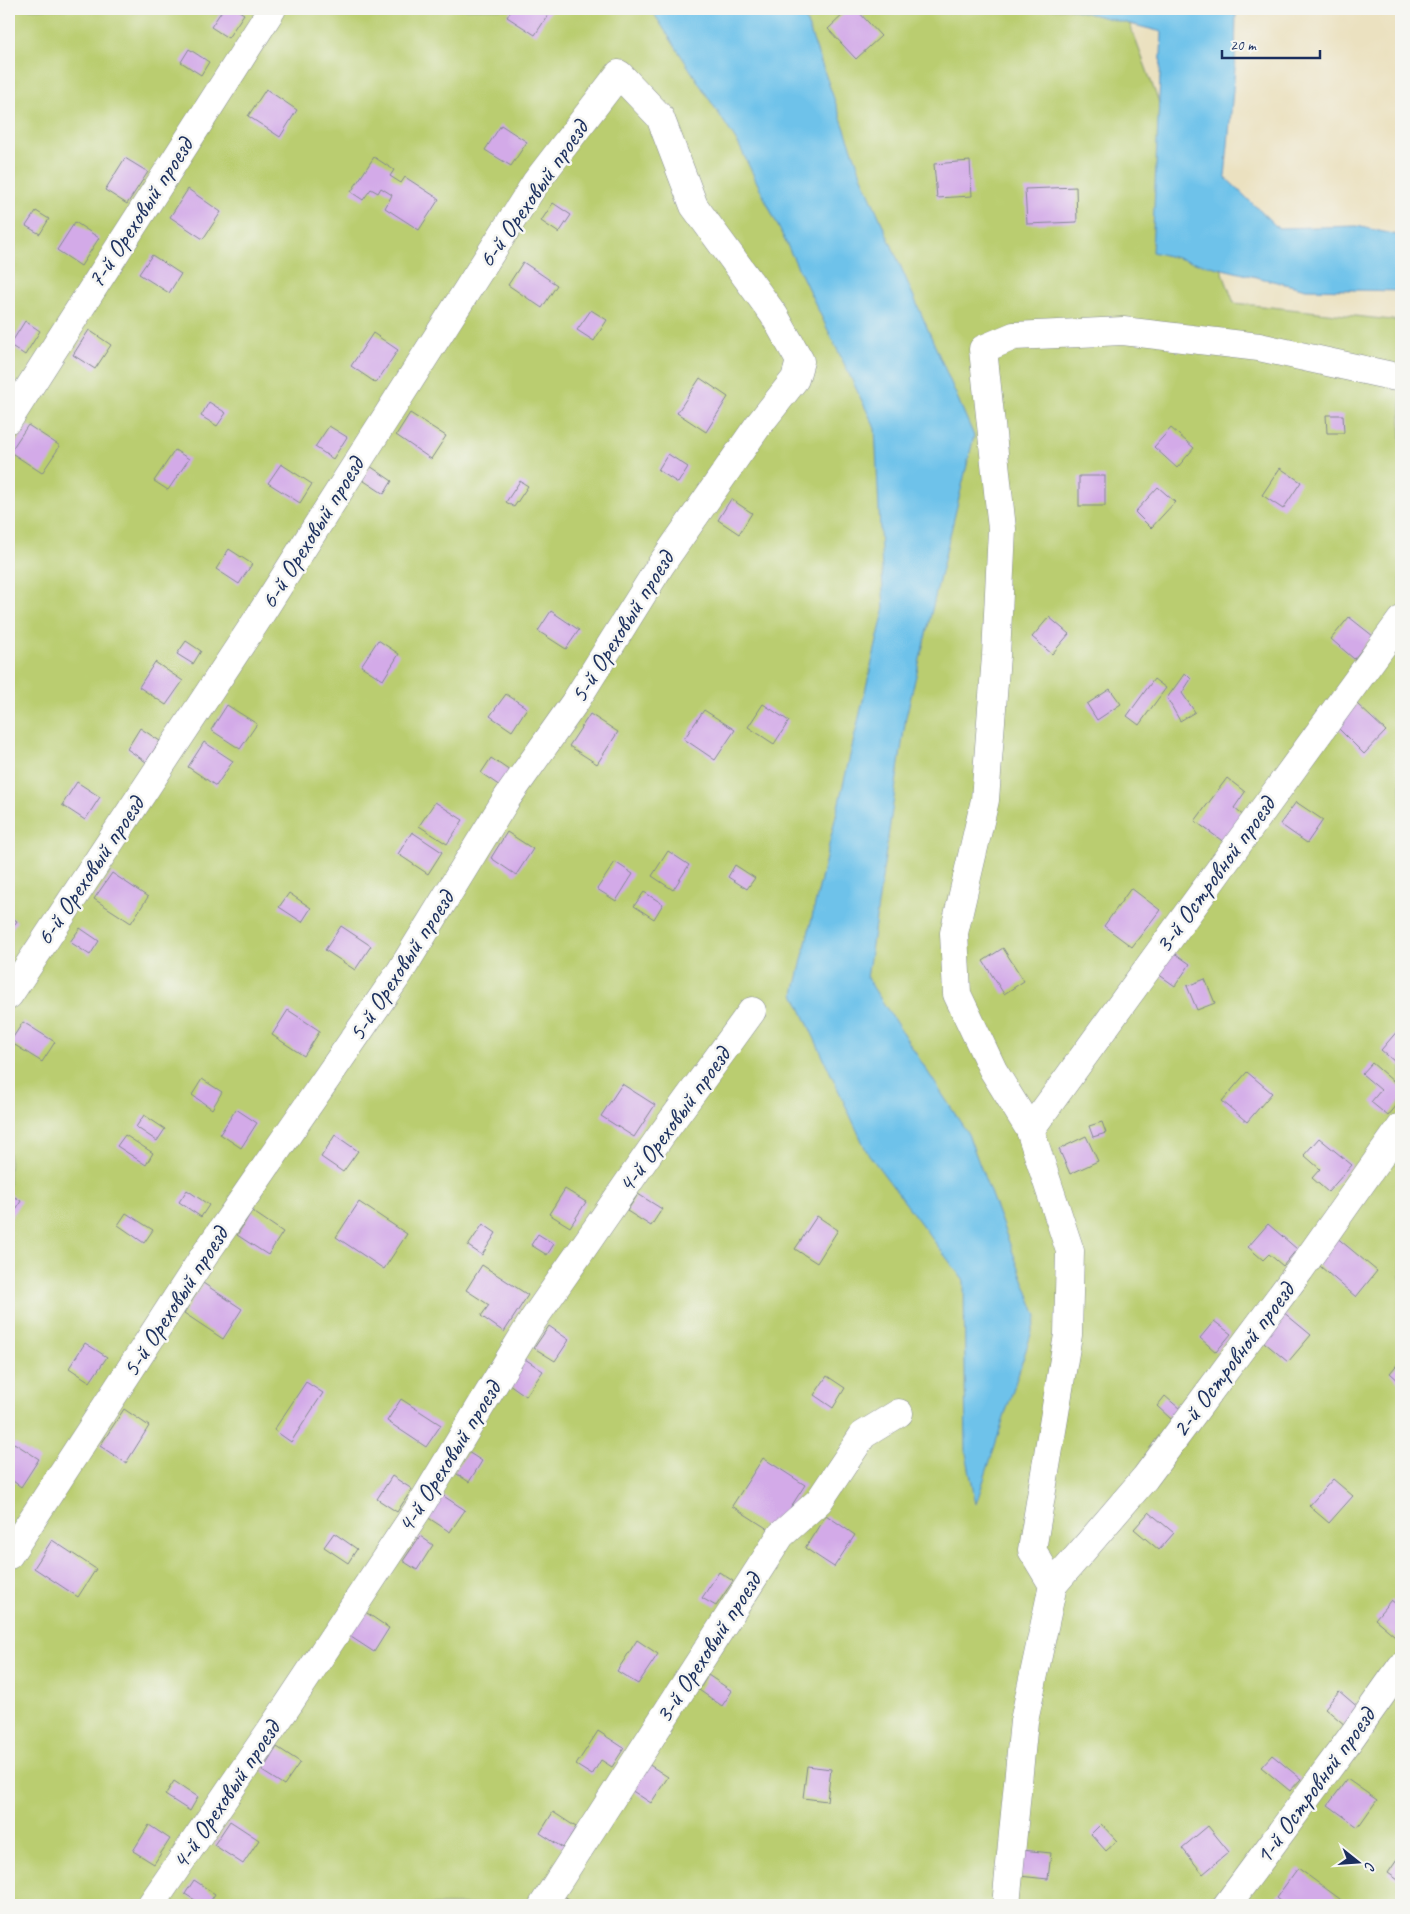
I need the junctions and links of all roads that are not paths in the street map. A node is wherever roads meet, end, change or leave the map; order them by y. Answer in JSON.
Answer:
{"nodes":[{"id":1,"x":272,"y":9,"type":"edge"},
{"id":2,"x":619,"y":74,"type":"joint"},
{"id":3,"x":1401,"y":378,"type":"edge"},
{"id":4,"x":9,"y":419,"type":"edge"},
{"id":5,"x":1401,"y":620,"type":"edge"},
{"id":6,"x":9,"y":994,"type":"edge"},
{"id":7,"x":752,"y":1011,"type":"dead end"},
{"id":8,"x":1401,"y":1127,"type":"edge"},
{"id":9,"x":1030,"y":1130,"type":"junction"},
{"id":10,"x":899,"y":1413,"type":"dead end"},
{"id":11,"x":9,"y":1555,"type":"edge"},
{"id":12,"x":1053,"y":1585,"type":"junction"},
{"id":13,"x":1401,"y":1666,"type":"edge"},
{"id":14,"x":151,"y":1905,"type":"edge"},
{"id":15,"x":543,"y":1905,"type":"edge"},
{"id":16,"x":1006,"y":1905,"type":"edge"},
{"id":17,"x":1227,"y":1905,"type":"edge"}],
"edges":[{"from":1,"to":4,"type":"street","name":"7-й Ореховый проезд"},
{"from":2,"to":6,"type":"street","name":"6-й Ореховый проезд"},
{"from":2,"to":11,"type":"street","name":"5-й Ореховый проезд"},
{"from":3,"to":9,"type":"street"},
{"from":5,"to":9,"type":"street","name":"3-й Островной проезд"},
{"from":7,"to":14,"type":"street","name":"4-й Ореховый проезд"},
{"from":8,"to":12,"type":"street","name":"2-й Островной проезд"},
{"from":9,"to":12,"type":"street"},
{"from":10,"to":15,"type":"street","name":"3-й Ореховый проезд"},
{"from":12,"to":16,"type":"street"},
{"from":13,"to":17,"type":"street","name":"1-й Островной проезд"}]}
